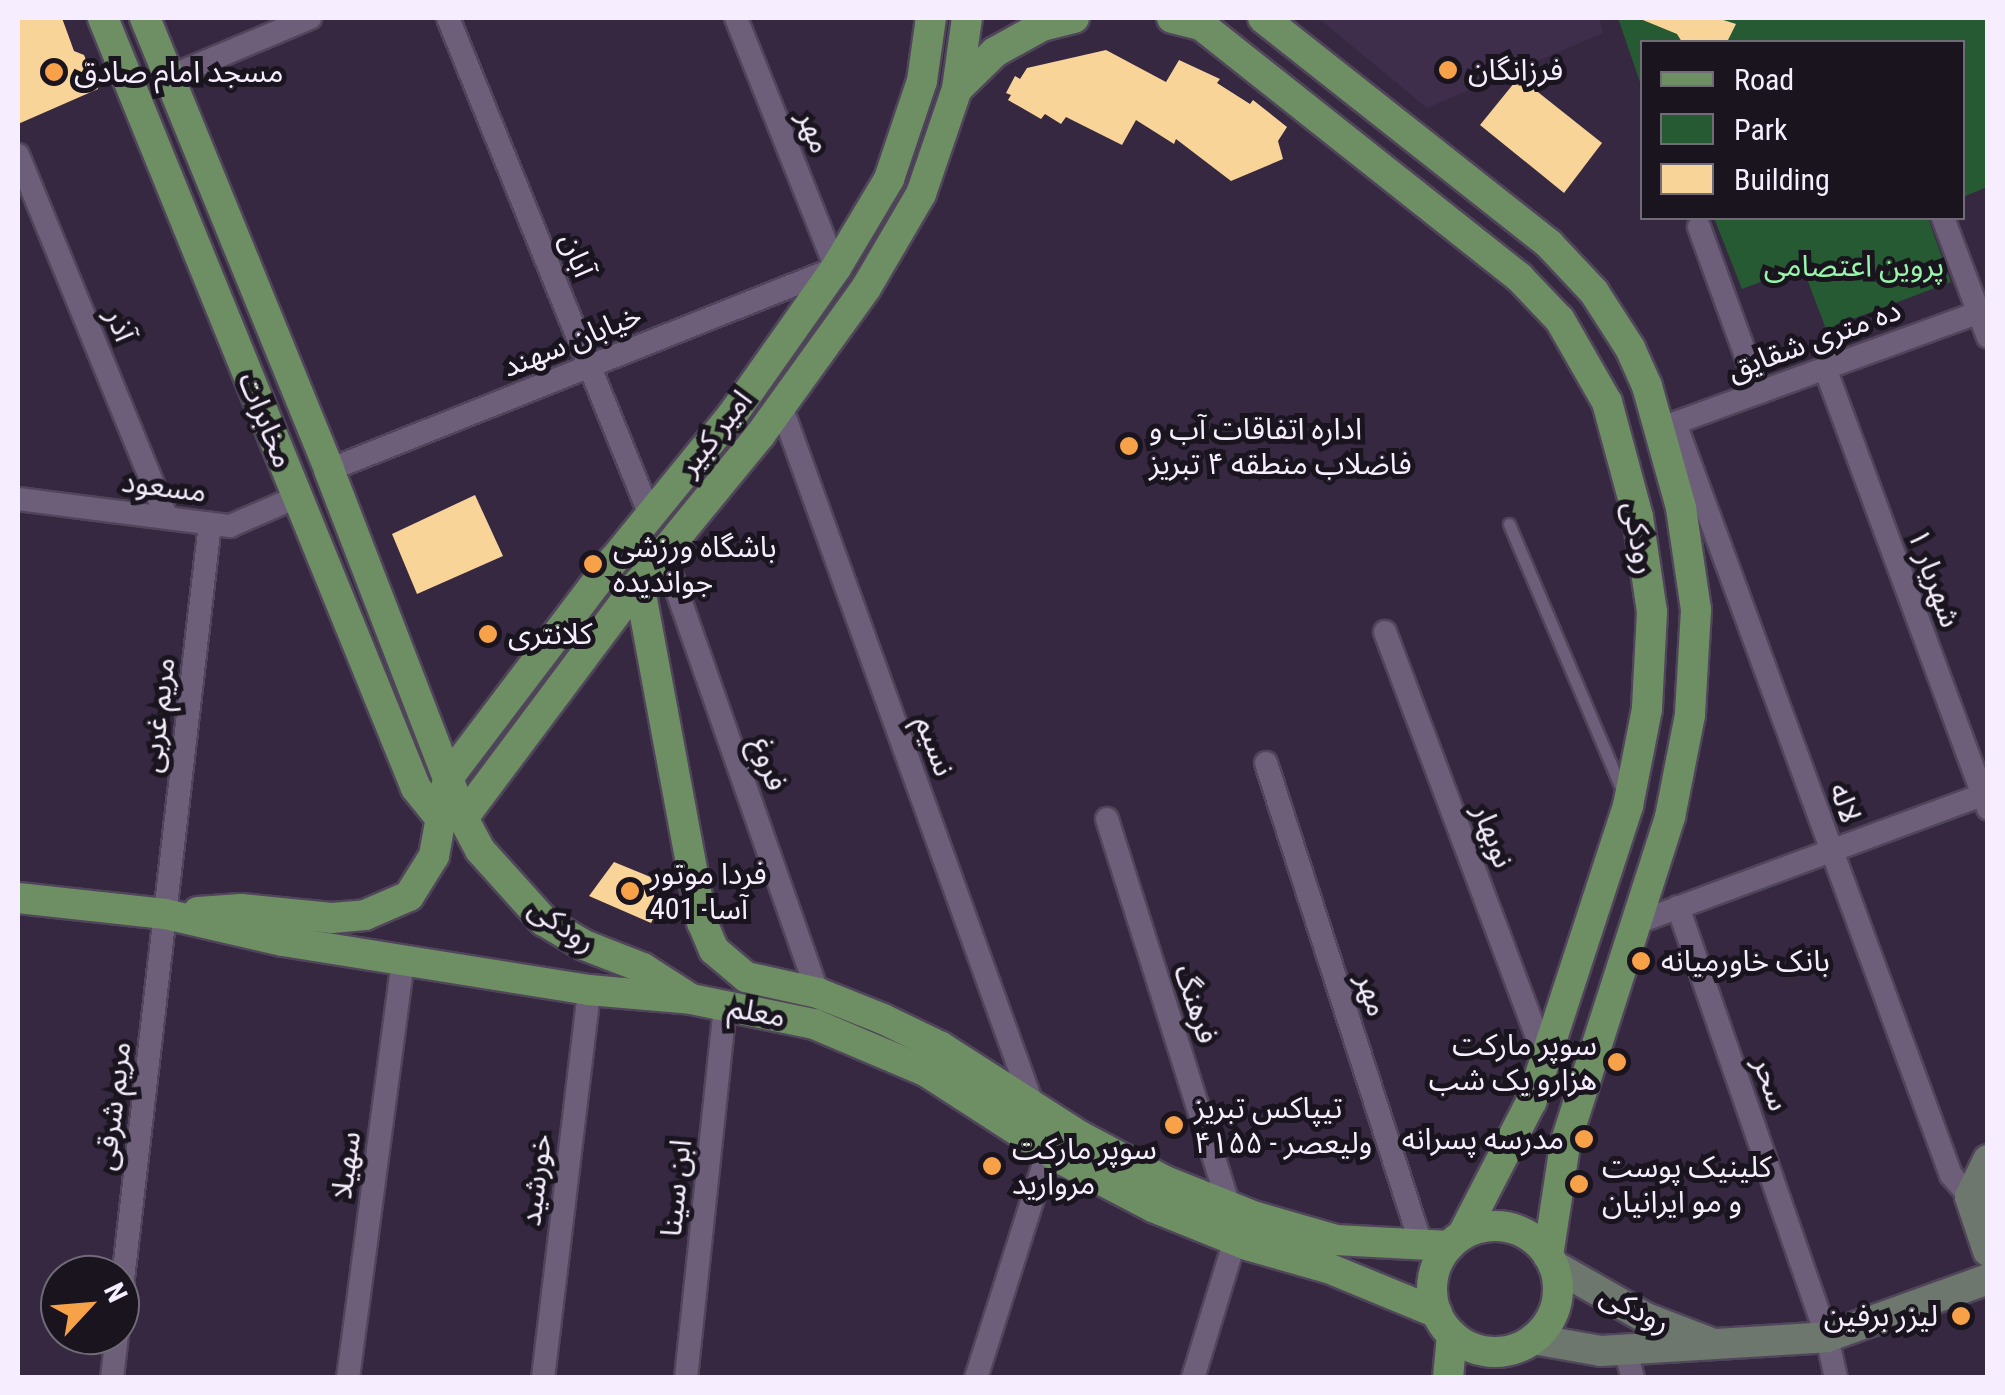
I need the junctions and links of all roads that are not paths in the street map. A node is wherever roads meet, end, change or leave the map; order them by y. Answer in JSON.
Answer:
{"nodes":[{"id":1,"x":103,"y":18,"type":"edge"},
{"id":2,"x":145,"y":18,"type":"edge"},
{"id":3,"x":310,"y":18,"type":"edge"},
{"id":4,"x":448,"y":18,"type":"edge"},
{"id":5,"x":736,"y":18,"type":"edge"},
{"id":6,"x":931,"y":18,"type":"edge"},
{"id":7,"x":967,"y":18,"type":"edge"},
{"id":8,"x":1074,"y":18,"type":"edge"},
{"id":9,"x":1172,"y":18,"type":"edge"},
{"id":10,"x":1276,"y":21,"type":"edge"},
{"id":11,"x":169,"y":77,"type":"junction"},
{"id":12,"x":956,"y":89,"type":"junction"},
{"id":13,"x":18,"y":155,"type":"edge"},
{"id":14,"x":210,"y":179,"type":"junction"},
{"id":15,"x":175,"y":196,"type":"junction"},
{"id":16,"x":1945,"y":220,"type":"edge"},
{"id":17,"x":1698,"y":227,"type":"dead end"},
{"id":18,"x":836,"y":268,"type":"junction"},
{"id":19,"x":866,"y":288,"type":"junction"},
{"id":20,"x":1983,"y":310,"type":"edge"},
{"id":21,"x":1988,"y":337,"type":"edge"},
{"id":22,"x":590,"y":366,"type":"junction"},
{"id":23,"x":1825,"y":368,"type":"junction"},
{"id":24,"x":1646,"y":386,"type":"junction"},
{"id":25,"x":1760,"y":392,"type":"junction"},
{"id":26,"x":1608,"y":402,"type":"junction"},
{"id":27,"x":781,"y":406,"type":"junction"},
{"id":28,"x":1668,"y":425,"type":"junction"},
{"id":29,"x":330,"y":470,"type":"junction"},
{"id":30,"x":297,"y":498,"type":"junction"},
{"id":31,"x":18,"y":499,"type":"edge"},
{"id":32,"x":650,"y":515,"type":"junction"},
{"id":33,"x":166,"y":518,"type":"junction"},
{"id":34,"x":210,"y":524,"type":"junction"},
{"id":35,"x":1509,"y":524,"type":"dead end"},
{"id":36,"x":664,"y":554,"type":"junction"},
{"id":37,"x":613,"y":562,"type":"junction"},
{"id":38,"x":639,"y":584,"type":"junction"},
{"id":39,"x":1385,"y":632,"type":"dead end"},
{"id":40,"x":1266,"y":763,"type":"dead end"},
{"id":41,"x":1636,"y":766,"type":"junction"},
{"id":42,"x":448,"y":778,"type":"junction"},
{"id":43,"x":1678,"y":779,"type":"junction"},
{"id":44,"x":1985,"y":802,"type":"edge"},
{"id":45,"x":1628,"y":806,"type":"junction"},
{"id":46,"x":451,"y":817,"type":"junction"},
{"id":47,"x":1107,"y":820,"type":"dead end"},
{"id":48,"x":1831,"y":851,"type":"junction"},
{"id":49,"x":18,"y":898,"type":"edge"},
{"id":50,"x":1678,"y":908,"type":"junction"},
{"id":51,"x":165,"y":914,"type":"junction"},
{"id":52,"x":1639,"y":922,"type":"junction"},
{"id":53,"x":404,"y":960,"type":"junction"},
{"id":54,"x":589,"y":990,"type":"junction"},
{"id":55,"x":818,"y":994,"type":"junction"},
{"id":56,"x":691,"y":999,"type":"junction"},
{"id":57,"x":725,"y":1006,"type":"junction"},
{"id":58,"x":1546,"y":1061,"type":"junction"},
{"id":59,"x":1033,"y":1106,"type":"junction"},
{"id":60,"x":1048,"y":1151,"type":"junction"},
{"id":61,"x":1988,"y":1160,"type":"edge"},
{"id":62,"x":1970,"y":1197,"type":"junction"},
{"id":63,"x":1229,"y":1206,"type":"junction"},
{"id":64,"x":1236,"y":1240,"type":"junction"},
{"id":65,"x":1444,"y":1241,"type":"junction"},
{"id":66,"x":1988,"y":1251,"type":"edge"},
{"id":67,"x":126,"y":1255,"type":"edge"},
{"id":68,"x":1551,"y":1261,"type":"junction"},
{"id":69,"x":1988,"y":1279,"type":"edge"},
{"id":70,"x":1445,"y":1324,"type":"junction"},
{"id":71,"x":1826,"y":1336,"type":"junction"},
{"id":72,"x":1528,"y":1342,"type":"junction"},
{"id":73,"x":1721,"y":1346,"type":"junction"},
{"id":74,"x":1629,"y":1364,"type":"edge"},
{"id":75,"x":348,"y":1378,"type":"edge"},
{"id":76,"x":542,"y":1378,"type":"edge"},
{"id":77,"x":686,"y":1378,"type":"edge"},
{"id":78,"x":976,"y":1378,"type":"edge"},
{"id":79,"x":1193,"y":1378,"type":"edge"},
{"id":80,"x":1448,"y":1378,"type":"edge"},
{"id":81,"x":1510,"y":1378,"type":"edge"},
{"id":82,"x":1836,"y":1378,"type":"edge"}],
"edges":[{"from":1,"to":15,"type":"main road","name":"مخابرات"},
{"from":2,"to":11,"type":"main road","name":"مخابرات"},
{"from":3,"to":11,"type":"street"},
{"from":4,"to":22,"type":"street","name":"آبان"},
{"from":5,"to":18,"type":"street","name":"مهر"},
{"from":6,"to":18,"type":"main road","name":"امیر کبیر"},
{"from":7,"to":12,"type":"main road","name":"امیر کبیر"},
{"from":8,"to":12,"type":"main road"},
{"from":9,"to":26,"type":"main road","name":"رودکى"},
{"from":10,"to":24,"type":"main road","name":"رودکى"},
{"from":11,"to":14,"type":"main road","name":"مخابرات"},
{"from":12,"to":19,"type":"main road","name":"امیر کبیر"},
{"from":13,"to":33,"type":"street","name":"آذر"},
{"from":14,"to":15,"type":"main road"},
{"from":14,"to":29,"type":"main road","name":"مخابرات"},
{"from":15,"to":30,"type":"main road","name":"مخابرات"},
{"from":16,"to":20,"type":"street"},
{"from":17,"to":25,"type":"street"},
{"from":18,"to":19,"type":"street"},
{"from":18,"to":22,"type":"street","name":"خیابان سهند"},
{"from":18,"to":32,"type":"main road","name":"امیر کبیر"},
{"from":19,"to":27,"type":"main road","name":"امیر کبیر"},
{"from":20,"to":21,"type":"street"},
{"from":20,"to":23,"type":"street","name":"ده متری شقایق"},
{"from":22,"to":29,"type":"street","name":"خیابان سهند"},
{"from":22,"to":32,"type":"street","name":"آبان"},
{"from":23,"to":25,"type":"street","name":"ده متری شقایق"},
{"from":23,"to":44,"type":"street","name":"شهریار ۱"},
{"from":24,"to":26,"type":"main road"},
{"from":24,"to":28,"type":"main road","name":"رودکى"},
{"from":25,"to":28,"type":"street","name":"ده متری شقایق"},
{"from":26,"to":41,"type":"main road","name":"رودکى"},
{"from":27,"to":36,"type":"main road","name":"امیر کبیر"},
{"from":27,"to":59,"type":"street","name":"نسیم"},
{"from":28,"to":43,"type":"main road","name":"رودکى"},
{"from":28,"to":48,"type":"street","name":"لاله"},
{"from":29,"to":42,"type":"main road","name":"مخابرات"},
{"from":30,"to":34,"type":"street","name":"مسعود"},
{"from":30,"to":46,"type":"main road","name":"مخابرات"},
{"from":31,"to":33,"type":"street","name":"مسعود"},
{"from":32,"to":37,"type":"main road","name":"امیر کبیر"},
{"from":33,"to":34,"type":"street","name":"مسعود"},
{"from":34,"to":51,"type":"street","name":"مریم غربی"},
{"from":35,"to":45,"type":"lane"},
{"from":36,"to":38,"type":"main road","name":"امیر کبیر"},
{"from":36,"to":55,"type":"street","name":"فروغ"},
{"from":37,"to":38,"type":"main road"},
{"from":37,"to":42,"type":"main road","name":"امیر کبیر"},
{"from":38,"to":46,"type":"main road","name":"امیر کبیر"},
{"from":38,"to":55,"type":"main road","name":"معلم"},
{"from":39,"to":58,"type":"street","name":"نوبهار"},
{"from":40,"to":65,"type":"street","name":"مهر"},
{"from":41,"to":43,"type":"main road"},
{"from":41,"to":45,"type":"main road","name":"رودکى"},
{"from":42,"to":46,"type":"main road","name":"مخابرات"},
{"from":43,"to":52,"type":"main road","name":"رودکى"},
{"from":44,"to":48,"type":"street"},
{"from":45,"to":58,"type":"main road","name":"رودکى"},
{"from":46,"to":51,"type":"main road"},
{"from":46,"to":56,"type":"main road","name":"رودکی"},
{"from":47,"to":63,"type":"street","name":"فرهنگ"},
{"from":48,"to":50,"type":"street"},
{"from":48,"to":62,"type":"street","name":"لاله"},
{"from":49,"to":51,"type":"main road","name":"معلم"},
{"from":50,"to":52,"type":"street"},
{"from":50,"to":71,"type":"street","name":"سحر"},
{"from":51,"to":53,"type":"main road","name":"معلم"},
{"from":51,"to":67,"type":"street","name":"مریم شرقی"},
{"from":52,"to":68,"type":"main road","name":"رودکى"},
{"from":53,"to":54,"type":"main road","name":"معلم"},
{"from":53,"to":75,"type":"street","name":"سهیلا"},
{"from":54,"to":56,"type":"main road","name":"معلم"},
{"from":54,"to":76,"type":"street","name":"خورشید"},
{"from":55,"to":59,"type":"main road","name":"معلم"},
{"from":56,"to":57,"type":"main road","name":"معلم"},
{"from":57,"to":60,"type":"main road","name":"معلم"},
{"from":57,"to":77,"type":"street","name":"ابن سینا"},
{"from":58,"to":65,"type":"main road","name":"رودکى"},
{"from":59,"to":63,"type":"main road","name":"معلم"},
{"from":60,"to":64,"type":"main road","name":"معلم"},
{"from":60,"to":78,"type":"street"},
{"from":61,"to":62,"type":"main road"},
{"from":62,"to":66,"type":"main road"},
{"from":63,"to":65,"type":"main road","name":"معلم"},
{"from":64,"to":70,"type":"main road","name":"معلم"},
{"from":64,"to":79,"type":"street"},
{"from":65,"to":68,"type":"main road"},
{"from":65,"to":70,"type":"main road"},
{"from":68,"to":72,"type":"main road"},
{"from":68,"to":73,"type":"main road","name":"رودکی"},
{"from":69,"to":71,"type":"main road"},
{"from":70,"to":72,"type":"main road"},
{"from":70,"to":80,"type":"main road"},
{"from":71,"to":73,"type":"main road"},
{"from":71,"to":82,"type":"street","name":"سحر"},
{"from":72,"to":74,"type":"main road"},
{"from":72,"to":81,"type":"main road"},
{"from":73,"to":74,"type":"main road"}]}
